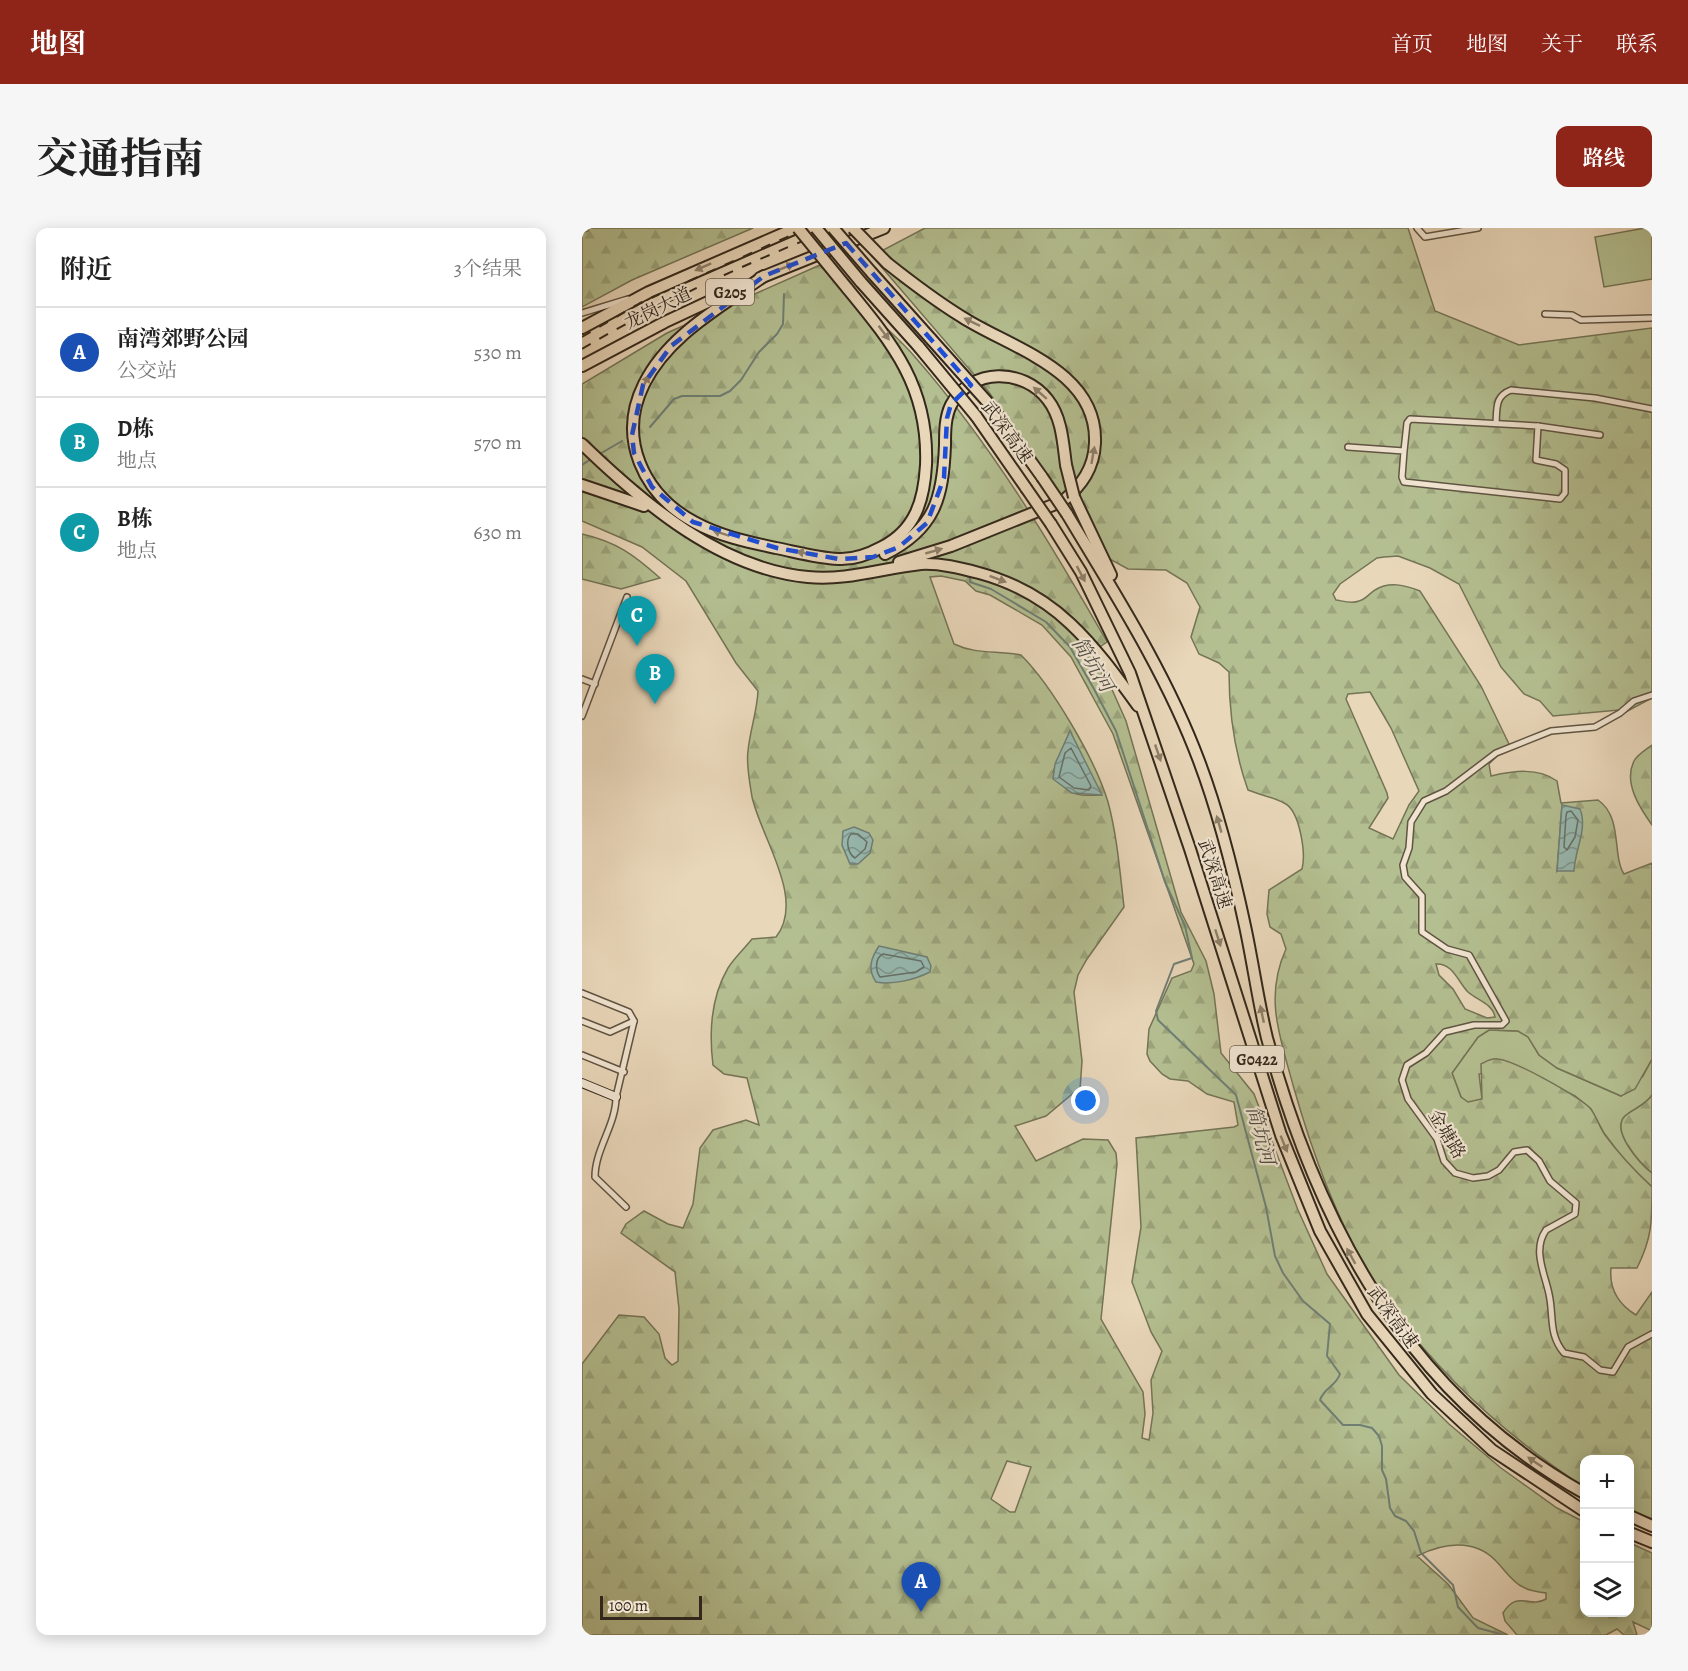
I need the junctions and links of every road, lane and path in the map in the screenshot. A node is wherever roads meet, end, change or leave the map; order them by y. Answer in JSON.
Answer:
{"nodes":[{"id":1,"x":797,"y":228,"type":"edge"},
{"id":2,"x":816,"y":228,"type":"edge"},
{"id":3,"x":833,"y":228,"type":"edge"},
{"id":4,"x":853,"y":228,"type":"edge"},
{"id":5,"x":884,"y":228,"type":"edge"},
{"id":6,"x":1418,"y":228,"type":"edge"},
{"id":7,"x":1478,"y":228,"type":"edge"},
{"id":8,"x":764,"y":276,"type":"junction"},
{"id":9,"x":649,"y":292,"type":"junction"},
{"id":10,"x":582,"y":313,"type":"edge"},
{"id":11,"x":1545,"y":314,"type":"dead end"},
{"id":12,"x":1652,"y":318,"type":"edge"},
{"id":13,"x":582,"y":328,"type":"edge"},
{"id":14,"x":582,"y":366,"type":"edge"},
{"id":15,"x":1652,"y":409,"type":"edge"},
{"id":16,"x":1496,"y":423,"type":"junction"},
{"id":17,"x":1538,"y":426,"type":"junction"},
{"id":18,"x":582,"y":435,"type":"edge"},
{"id":19,"x":1600,"y":435,"type":"dead end"},
{"id":20,"x":582,"y":444,"type":"edge"},
{"id":21,"x":1348,"y":447,"type":"dead end"},
{"id":22,"x":1404,"y":451,"type":"junction"},
{"id":23,"x":618,"y":474,"type":"junction"},
{"id":24,"x":582,"y":485,"type":"edge"},
{"id":25,"x":669,"y":518,"type":"junction"},
{"id":26,"x":693,"y":522,"type":"junction"},
{"id":27,"x":839,"y":559,"type":"junction"},
{"id":28,"x":879,"y":569,"type":"junction"},
{"id":29,"x":627,"y":597,"type":"dead end"},
{"id":30,"x":1124,"y":608,"type":"junction"},
{"id":31,"x":582,"y":679,"type":"edge"},
{"id":32,"x":594,"y":684,"type":"junction"},
{"id":33,"x":1652,"y":695,"type":"edge"},
{"id":34,"x":582,"y":716,"type":"edge"},
{"id":35,"x":1145,"y":716,"type":"junction"},
{"id":36,"x":582,"y":993,"type":"edge"},
{"id":37,"x":634,"y":1020,"type":"junction"},
{"id":38,"x":582,"y":1021,"type":"edge"},
{"id":39,"x":582,"y":1055,"type":"edge"},
{"id":40,"x":624,"y":1072,"type":"junction"},
{"id":41,"x":582,"y":1083,"type":"edge"},
{"id":42,"x":616,"y":1097,"type":"junction"},
{"id":43,"x":626,"y":1207,"type":"dead end"},
{"id":44,"x":1652,"y":1334,"type":"edge"},
{"id":45,"x":1580,"y":1490,"type":"edge"},
{"id":46,"x":1581,"y":1509,"type":"edge"},
{"id":47,"x":1634,"y":1518,"type":"edge"},
{"id":48,"x":1652,"y":1526,"type":"edge"},
{"id":49,"x":1634,"y":1535,"type":"edge"},
{"id":50,"x":1652,"y":1542,"type":"edge"}],
"edges":[{"from":1,"to":9,"type":"highway","name":"龙岗大道","number":"G205","one_way":true},
{"from":1,"to":27,"type":"highway","one_way":true,"bridge":true},
{"from":2,"to":35,"type":"highway","name":"武深高速","number":"G0422","one_way":true,"bridge":true},
{"from":3,"to":30,"type":"highway","name":"武深高速","number":"G0422","bridge":true},
{"from":28,"to":4,"type":"highway","one_way":true,"bridge":true},
{"from":8,"to":5,"type":"highway","name":"龙岗大道","number":"G205","one_way":true},
{"from":6,"to":7,"type":"street"},
{"from":8,"to":14,"type":"highway","name":"龙岗大道","number":"G205"},
{"from":26,"to":8,"type":"highway","one_way":true},
{"from":9,"to":10,"type":"street"},
{"from":9,"to":13,"type":"highway","name":"龙岗大道","number":"G205"},
{"from":11,"to":12,"type":"street"},
{"from":15,"to":16,"type":"street"},
{"from":16,"to":17,"type":"street"},
{"from":16,"to":22,"type":"street"},
{"from":17,"to":19,"type":"street"},
{"from":17,"to":22,"type":"street"},
{"from":18,"to":23,"type":"highway"},
{"from":20,"to":23,"type":"highway"},
{"from":21,"to":22,"type":"street"},
{"from":23,"to":25,"type":"highway"},
{"from":23,"to":26,"type":"highway"},
{"from":24,"to":25,"type":"highway"},
{"from":25,"to":28,"type":"highway"},
{"from":27,"to":26,"type":"highway","one_way":true},
{"from":30,"to":27,"type":"highway","one_way":true,"bridge":true},
{"from":28,"to":35,"type":"highway","one_way":true},
{"from":29,"to":32,"type":"street"},
{"from":45,"to":30,"type":"highway","name":"武深高速","number":"G0422","one_way":true},
{"from":31,"to":32,"type":"street"},
{"from":32,"to":34,"type":"street"},
{"from":33,"to":44,"type":"street","name":"金塘路"},
{"from":35,"to":46,"type":"highway","name":"武深高速","number":"G0422","one_way":true},
{"from":36,"to":37,"type":"street"},
{"from":37,"to":38,"type":"street"},
{"from":37,"to":40,"type":"street"},
{"from":39,"to":40,"type":"street"},
{"from":40,"to":42,"type":"street"},
{"from":41,"to":42,"type":"street"},
{"from":42,"to":43,"type":"street"},
{"from":47,"to":48,"type":"highway"},
{"from":49,"to":50,"type":"highway"}]}
